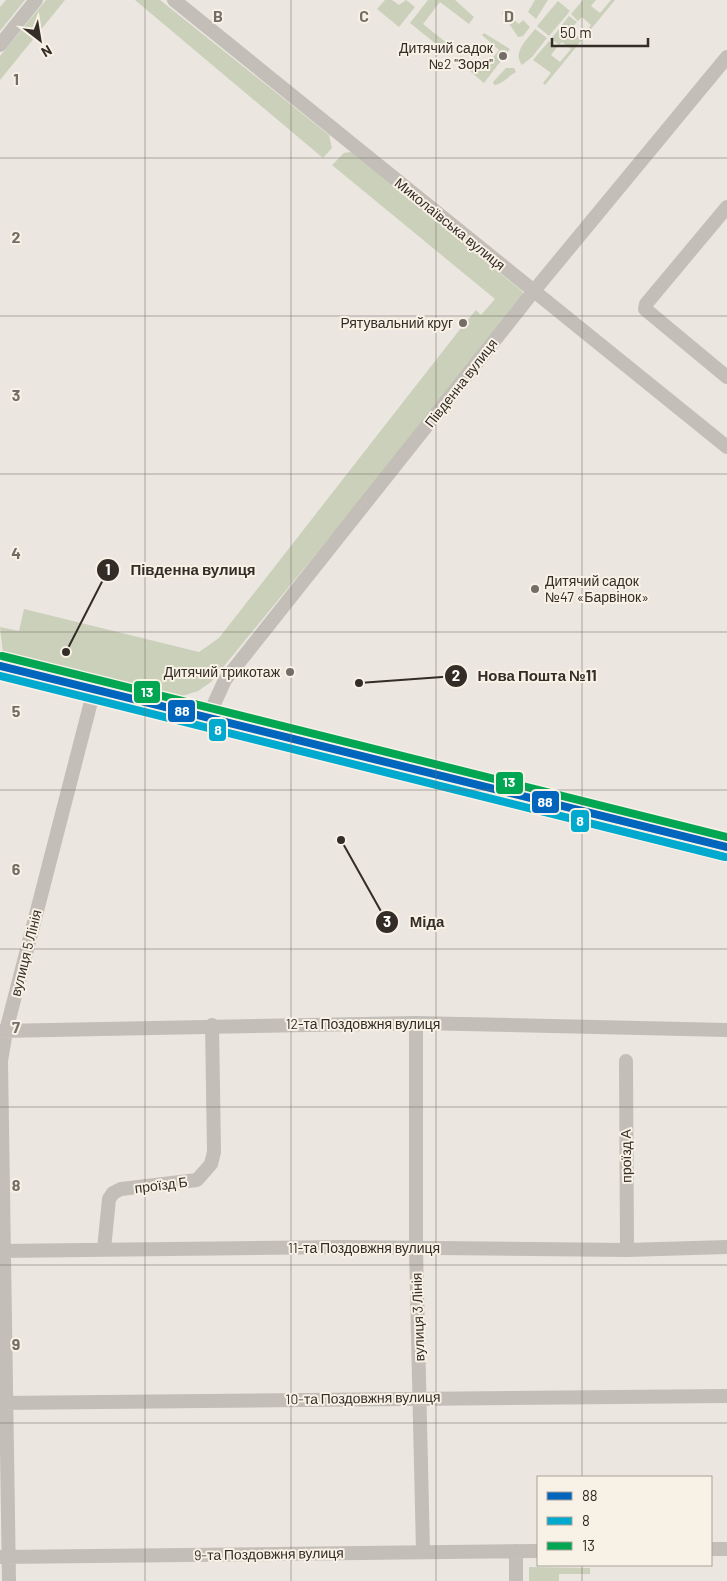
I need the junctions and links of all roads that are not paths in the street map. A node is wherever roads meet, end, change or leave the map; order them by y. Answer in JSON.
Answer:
{"nodes":[{"id":1,"x":36,"y":0,"type":"edge"},
{"id":2,"x":174,"y":0,"type":"edge"},
{"id":3,"x":0,"y":45,"type":"edge"},
{"id":4,"x":727,"y":57,"type":"edge"},
{"id":5,"x":727,"y":206,"type":"edge"},
{"id":6,"x":533,"y":292,"type":"junction"},
{"id":7,"x":727,"y":377,"type":"edge"},
{"id":8,"x":727,"y":447,"type":"edge"},
{"id":9,"x":0,"y":666,"type":"edge"},
{"id":10,"x":94,"y":690,"type":"junction"},
{"id":11,"x":208,"y":717,"type":"junction"},
{"id":12,"x":727,"y":848,"type":"edge"},
{"id":13,"x":416,"y":1023,"type":"junction"},
{"id":14,"x":212,"y":1025,"type":"junction"},
{"id":15,"x":727,"y":1030,"type":"edge"},
{"id":16,"x":3,"y":1031,"type":"edge"},
{"id":17,"x":626,"y":1061,"type":"dead end"},
{"id":18,"x":727,"y":1247,"type":"edge"},
{"id":19,"x":104,"y":1249,"type":"junction"},
{"id":20,"x":416,"y":1249,"type":"junction"},
{"id":21,"x":627,"y":1250,"type":"junction"},
{"id":22,"x":2,"y":1251,"type":"edge"},
{"id":23,"x":727,"y":1396,"type":"edge"},
{"id":24,"x":421,"y":1397,"type":"junction"},
{"id":25,"x":3,"y":1403,"type":"edge"},
{"id":26,"x":712,"y":1549,"type":"edge"},
{"id":27,"x":727,"y":1549,"type":"edge"},
{"id":28,"x":423,"y":1551,"type":"junction"},
{"id":29,"x":516,"y":1551,"type":"junction"},
{"id":30,"x":537,"y":1551,"type":"edge"},
{"id":31,"x":4,"y":1557,"type":"edge"},
{"id":32,"x":9,"y":1581,"type":"edge"},
{"id":33,"x":516,"y":1581,"type":"edge"}],
"edges":[{"from":1,"to":3,"type":"street"},
{"from":2,"to":6,"type":"street","name":"Миколаївська вулиця"},
{"from":4,"to":6,"type":"street","name":"Південна вулиця"},
{"from":5,"to":7,"type":"street"},
{"from":6,"to":8,"type":"street","name":"Миколаївська вулиця"},
{"from":6,"to":11,"type":"street","name":"Південна вулиця"},
{"from":9,"to":10,"type":"main road"},
{"from":10,"to":11,"type":"main road"},
{"from":10,"to":16,"type":"street","name":"вулиця 5 Лінія"},
{"from":11,"to":12,"type":"main road"},
{"from":13,"to":14,"type":"street","name":"12-та Поздовжня вулиця"},
{"from":13,"to":15,"type":"street","name":"12-та Поздовжня вулиця"},
{"from":13,"to":20,"type":"street","name":"вулиця 3 Лінія"},
{"from":14,"to":16,"type":"street","name":"12-та Поздовжня вулиця"},
{"from":14,"to":19,"type":"street","name":"проїзд Б"},
{"from":16,"to":22,"type":"street","name":"вулиця 5 Лінія"},
{"from":17,"to":21,"type":"street","name":"проїзд А"},
{"from":18,"to":21,"type":"street","name":"11-та Поздовжня вулиця"},
{"from":19,"to":20,"type":"street","name":"11-та Поздовжня вулиця"},
{"from":19,"to":22,"type":"street","name":"11-та Поздовжня вулиця"},
{"from":20,"to":21,"type":"street","name":"11-та Поздовжня вулиця"},
{"from":20,"to":24,"type":"street","name":"вулиця 3 Лінія"},
{"from":22,"to":25,"type":"street","name":"вулиця 5 Лінія"},
{"from":23,"to":24,"type":"street","name":"10-та Поздовжня вулиця"},
{"from":24,"to":25,"type":"street","name":"10-та Поздовжня вулиця"},
{"from":24,"to":28,"type":"street","name":"вулиця 3 Лінія"},
{"from":25,"to":31,"type":"street","name":"вулиця 5 Лінія"},
{"from":26,"to":27,"type":"street"},
{"from":28,"to":29,"type":"street","name":"9-та Поздовжня вулиця"},
{"from":28,"to":31,"type":"street","name":"9-та Поздовжня вулиця"},
{"from":29,"to":30,"type":"street","name":"9-та Поздовжня вулиця"},
{"from":29,"to":33,"type":"street"},
{"from":31,"to":32,"type":"street","name":"вулиця 5 Лінія"}]}
